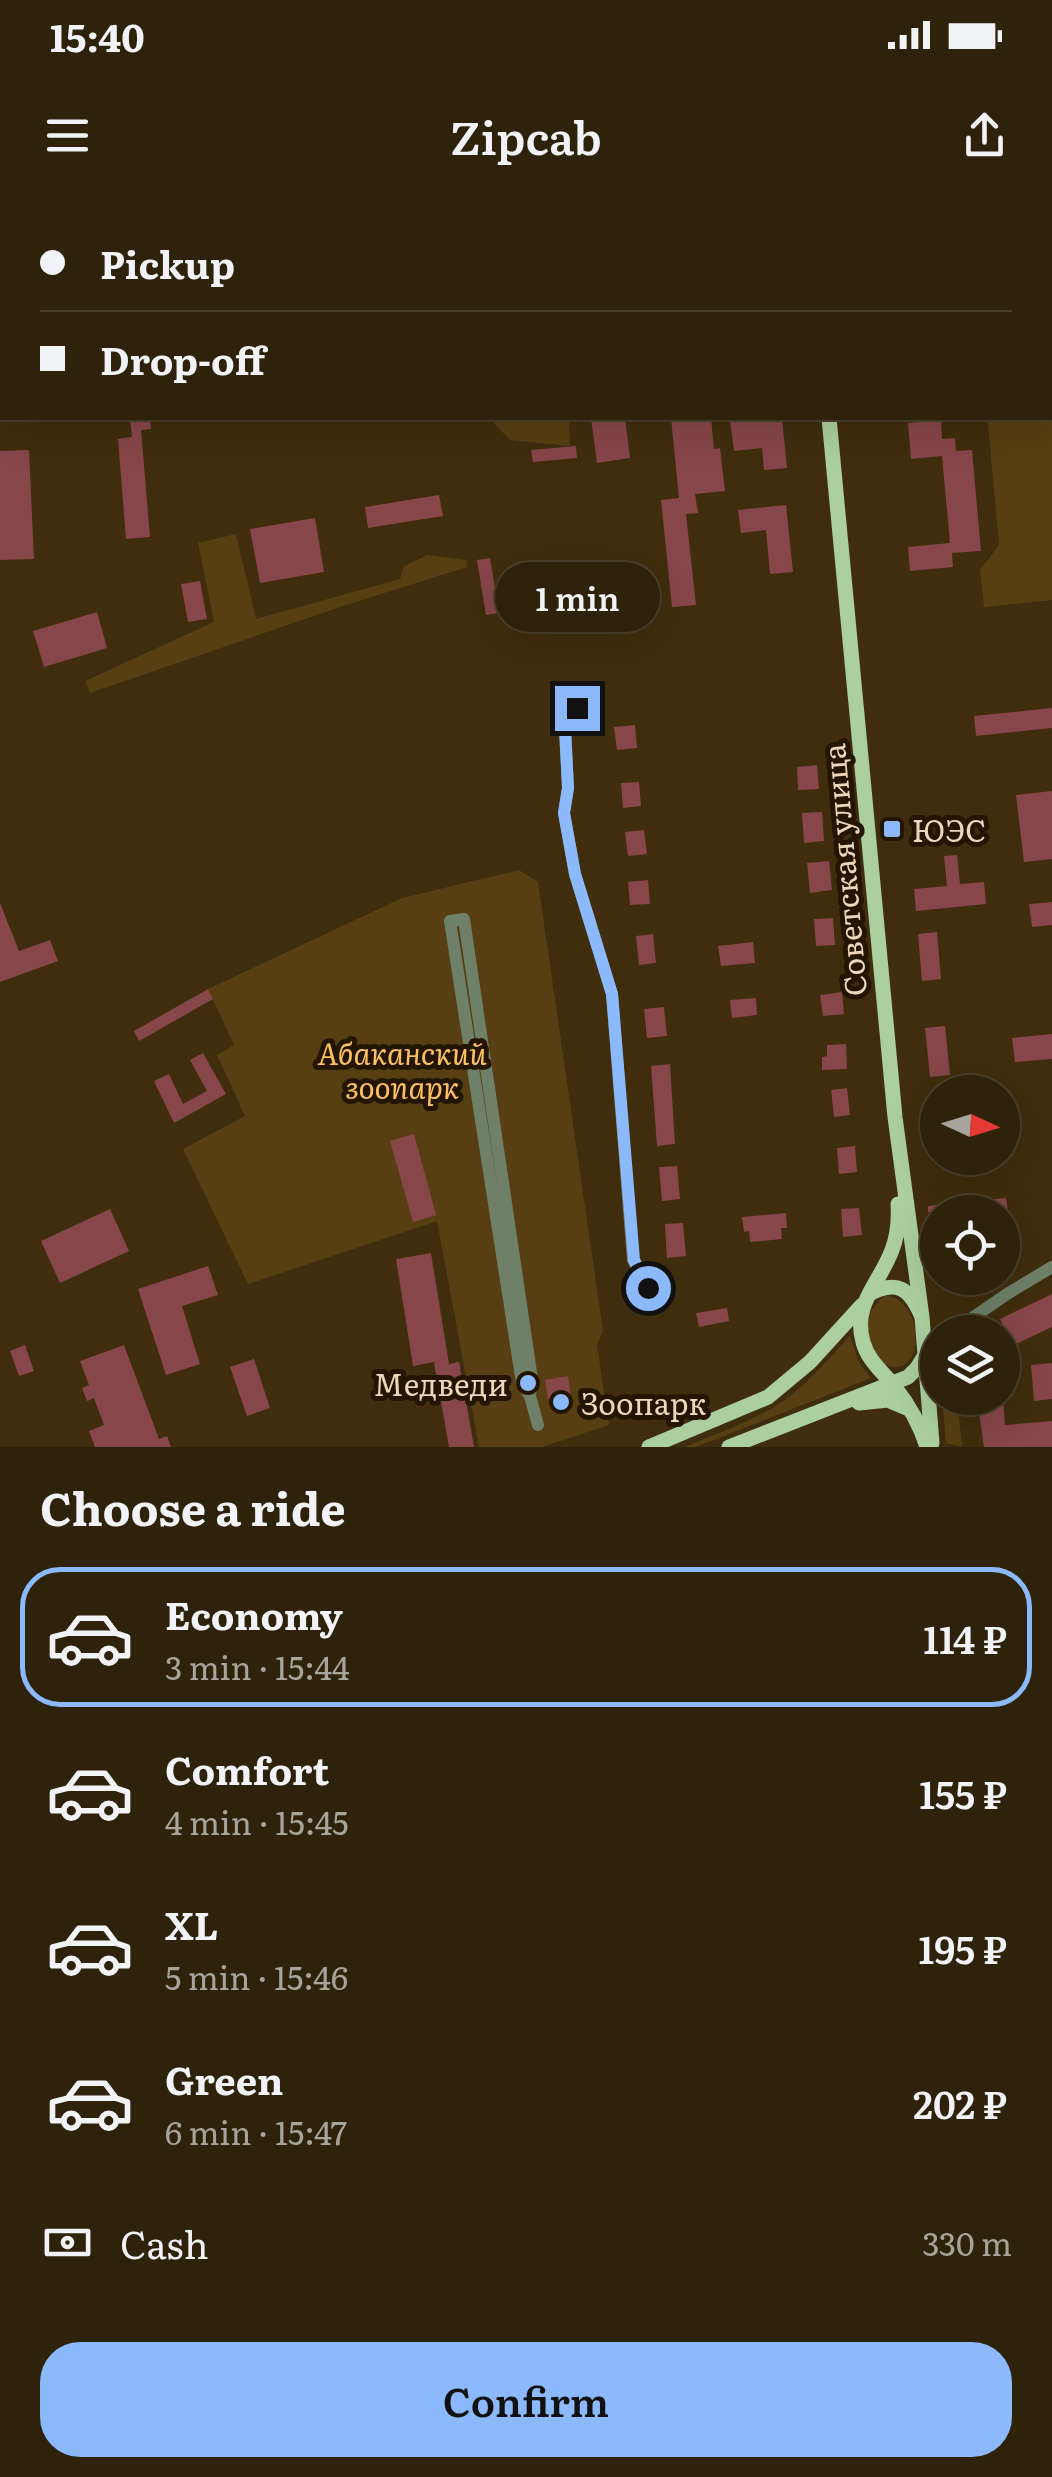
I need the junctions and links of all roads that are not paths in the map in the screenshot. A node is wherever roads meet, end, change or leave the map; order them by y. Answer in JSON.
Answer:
{"nodes":[{"id":1,"x":829,"y":420,"type":"edge"},
{"id":2,"x":577,"y":708,"type":"dead end"},
{"id":3,"x":898,"y":1145,"type":"junction"},
{"id":4,"x":1052,"y":1268,"type":"edge"},
{"id":5,"x":648,"y":1288,"type":"dead end"},
{"id":6,"x":865,"y":1300,"type":"junction"},
{"id":7,"x":921,"y":1315,"type":"edge"},
{"id":8,"x":922,"y":1315,"type":"edge"},
{"id":9,"x":977,"y":1315,"type":"edge"},
{"id":10,"x":920,"y":1363,"type":"edge"},
{"id":11,"x":892,"y":1383,"type":"junction"},
{"id":12,"x":530,"y":1396,"type":"junction"},
{"id":13,"x":913,"y":1411,"type":"junction"},
{"id":14,"x":816,"y":1413,"type":"junction"},
{"id":15,"x":930,"y":1415,"type":"edge"},
{"id":16,"x":538,"y":1425,"type":"dead end"},
{"id":17,"x":649,"y":1447,"type":"edge"},
{"id":18,"x":729,"y":1447,"type":"edge"},
{"id":19,"x":930,"y":1447,"type":"edge"}],
"edges":[{"from":1,"to":3,"type":"main road","name":"Советская улица"},
{"from":2,"to":5,"type":"street"},
{"from":3,"to":6,"type":"main road"},
{"from":3,"to":8,"type":"main road","name":"Советская улица"},
{"from":4,"to":9,"type":"street"},
{"from":6,"to":7,"type":"main road"},
{"from":6,"to":11,"type":"main road"},
{"from":6,"to":17,"type":"main road"},
{"from":10,"to":11,"type":"main road"},
{"from":11,"to":13,"type":"main road"},
{"from":11,"to":14,"type":"main road"},
{"from":12,"to":12,"type":"street"},
{"from":12,"to":16,"type":"street"},
{"from":13,"to":14,"type":"main road"},
{"from":13,"to":19,"type":"main road"},
{"from":14,"to":18,"type":"main road"},
{"from":15,"to":19,"type":"main road"}]}
